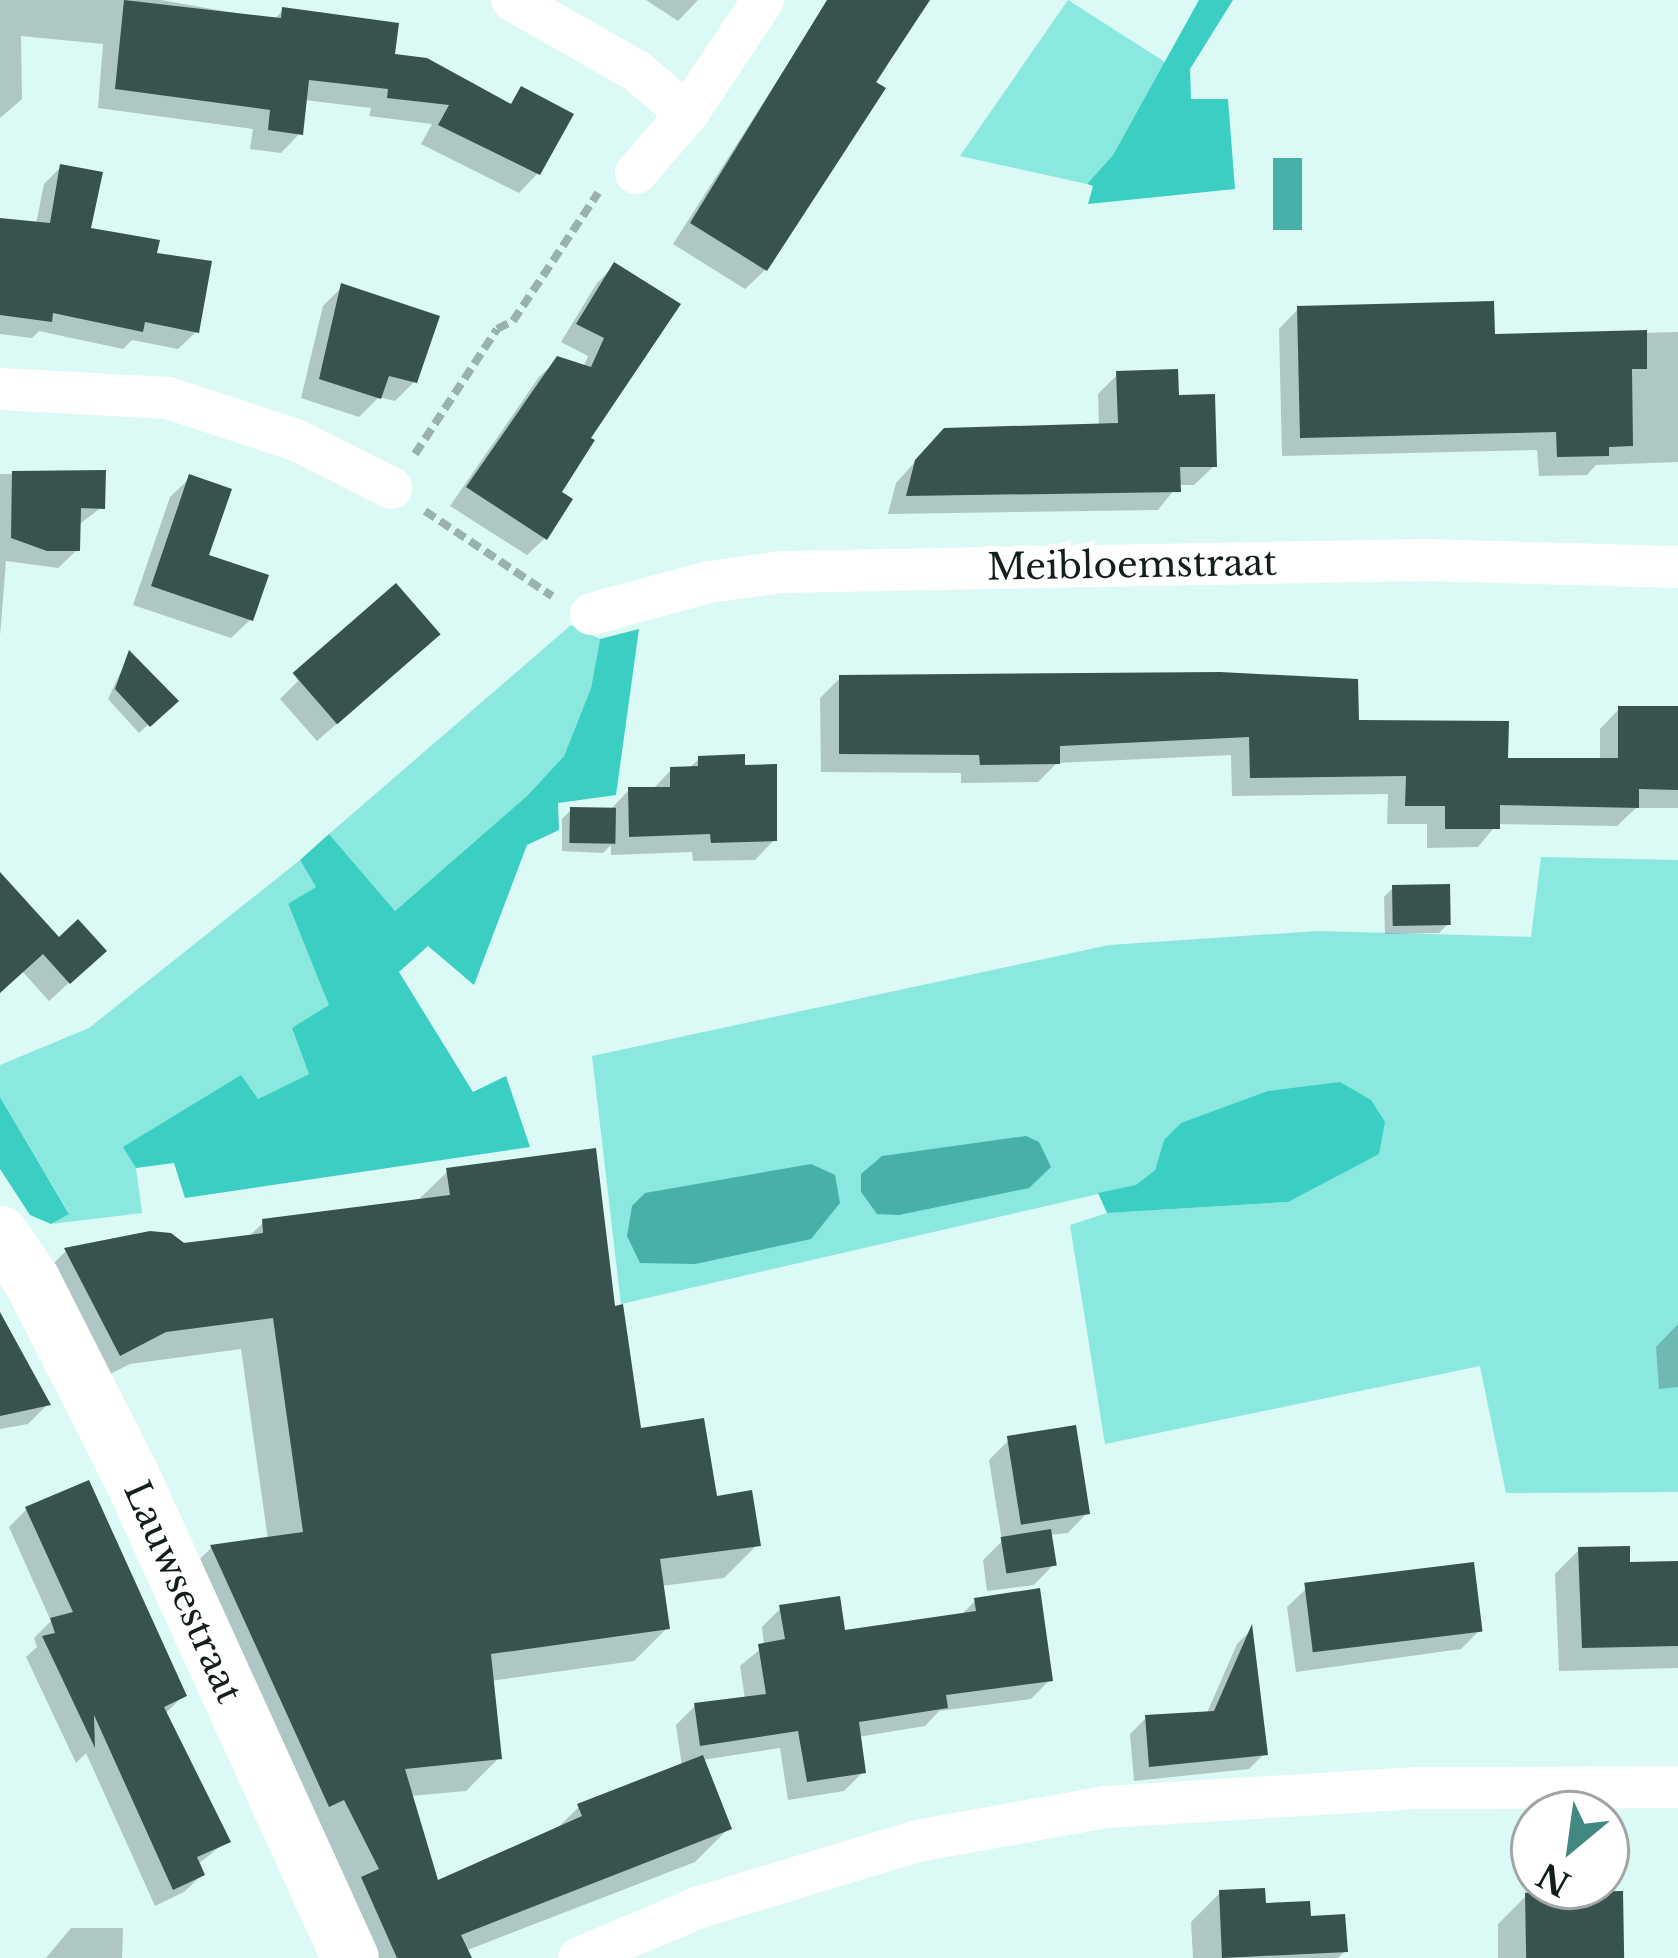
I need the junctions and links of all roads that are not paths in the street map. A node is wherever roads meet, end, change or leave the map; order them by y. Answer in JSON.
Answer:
{"nodes":[{"id":1,"x":512,"y":0,"type":"edge"},
{"id":2,"x":763,"y":0,"type":"edge"},
{"id":3,"x":687,"y":114,"type":"junction"},
{"id":4,"x":636,"y":173,"type":"road end"},
{"id":5,"x":0,"y":389,"type":"edge"},
{"id":6,"x":392,"y":488,"type":"road end"},
{"id":7,"x":1678,"y":567,"type":"edge"},
{"id":8,"x":591,"y":614,"type":"road end"},
{"id":9,"x":0,"y":1234,"type":"edge"},
{"id":10,"x":1678,"y":1787,"type":"edge"},
{"id":11,"x":350,"y":1958,"type":"edge"},
{"id":12,"x":579,"y":1958,"type":"edge"}],
"edges":[{"from":1,"to":3,"type":"street"},
{"from":2,"to":3,"type":"street"},
{"from":3,"to":4,"type":"street"},
{"from":5,"to":6,"type":"street"},
{"from":7,"to":8,"type":"street","name":"Meibloemstraat"},
{"from":9,"to":11,"type":"street","name":"Lauwsestraat"},
{"from":10,"to":12,"type":"street"}]}
